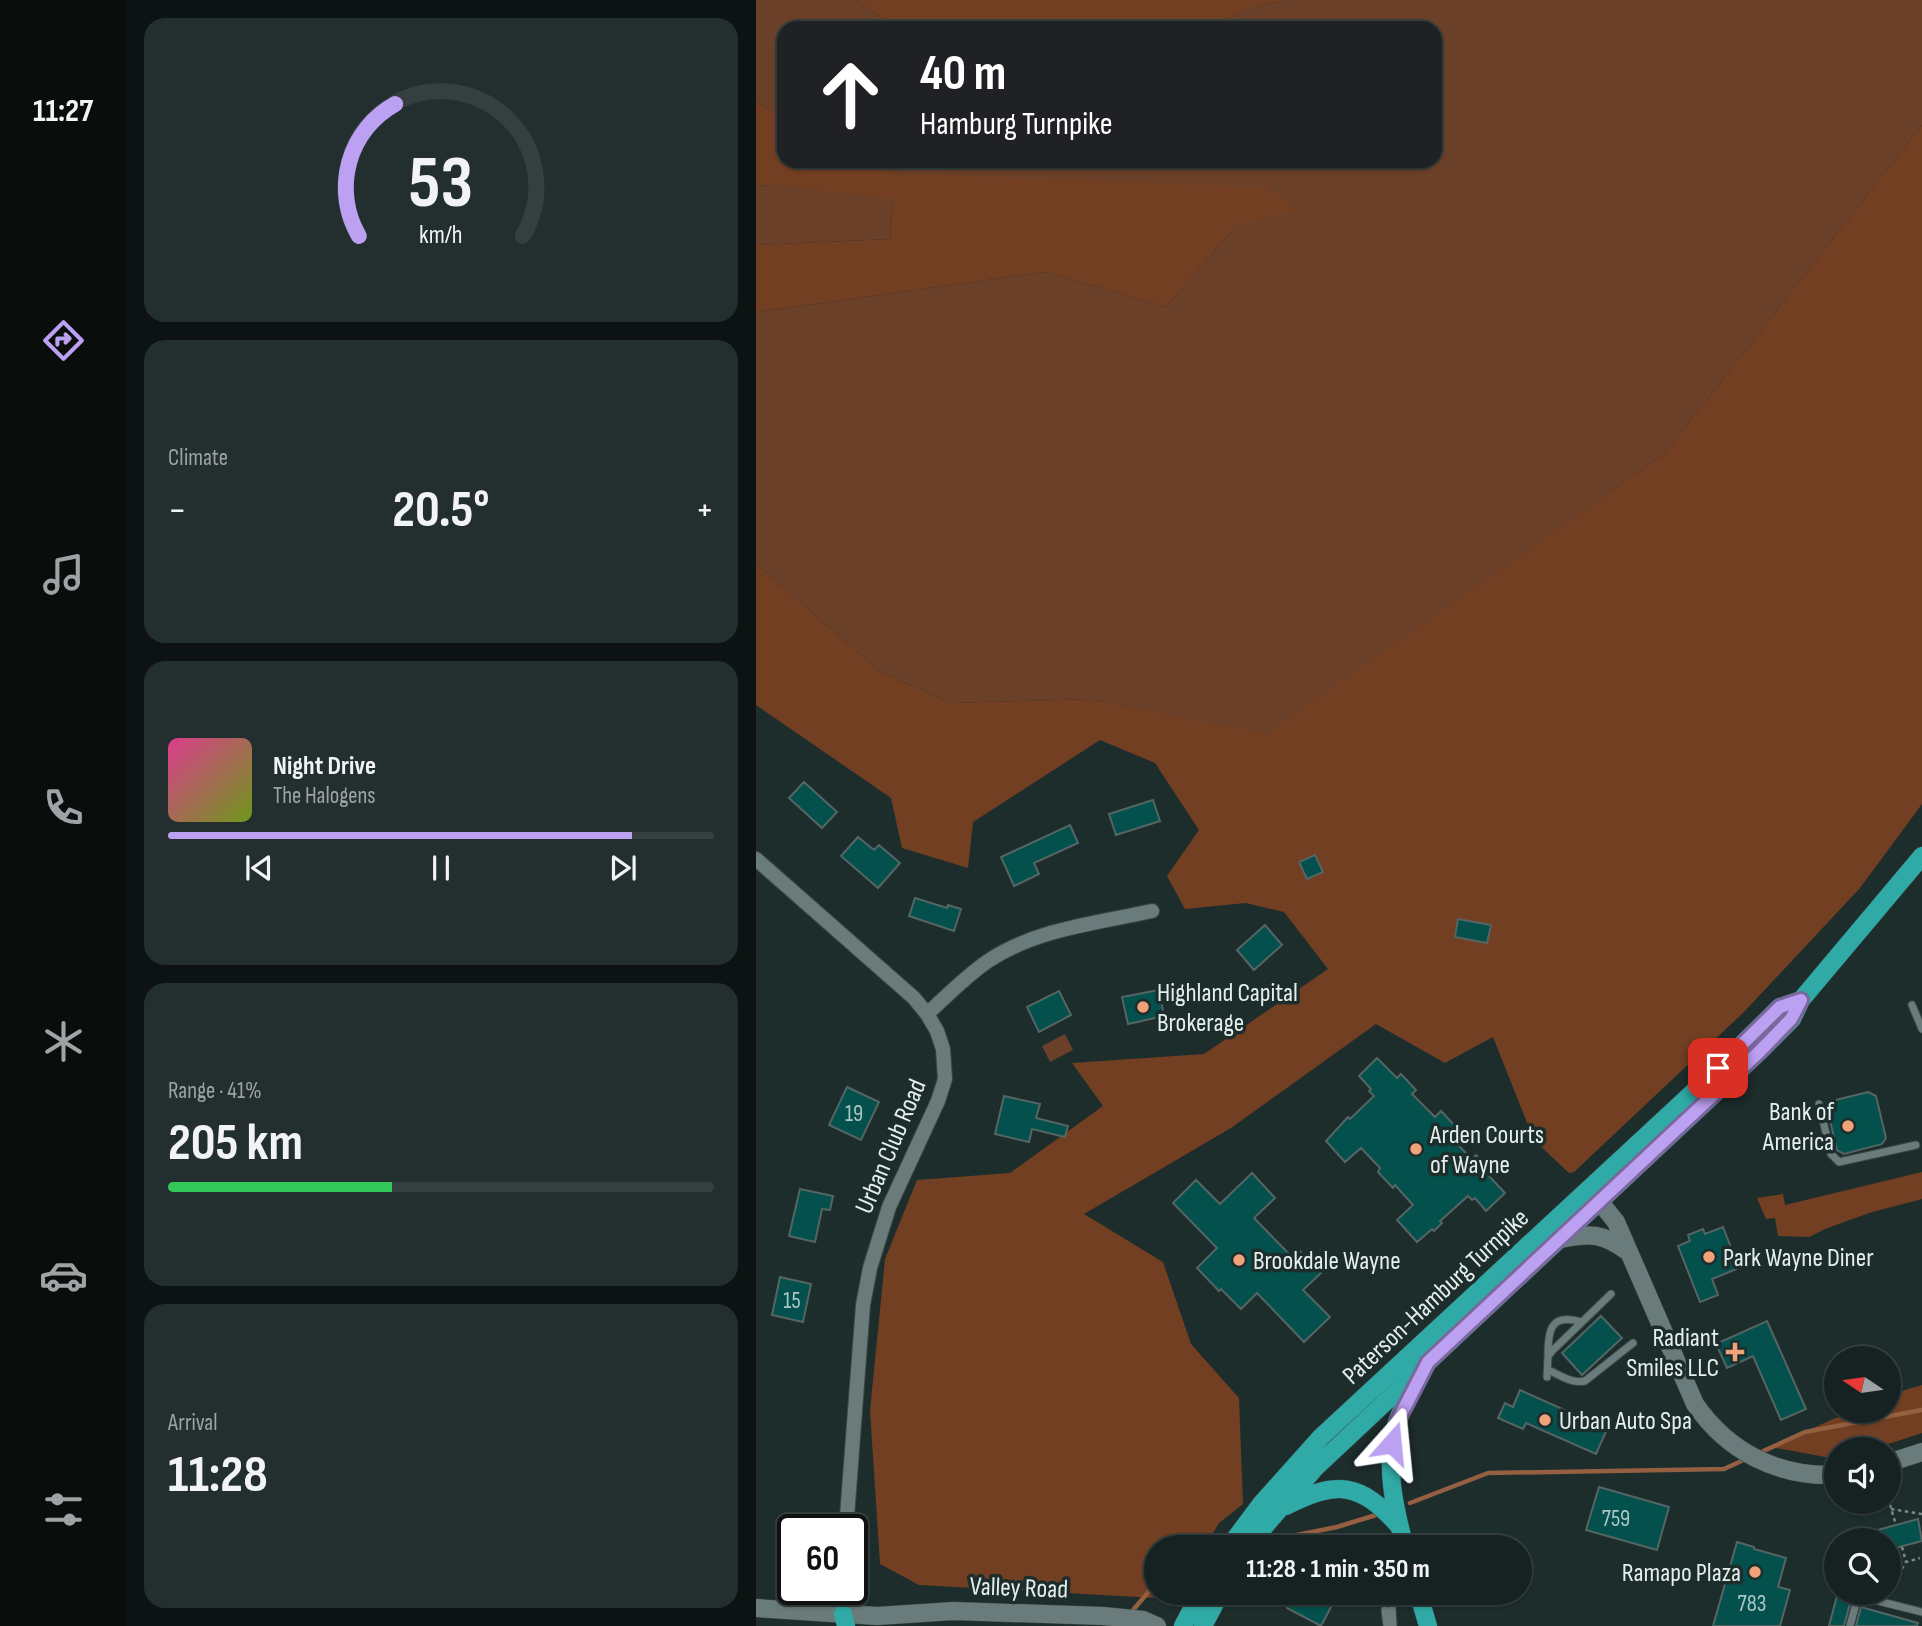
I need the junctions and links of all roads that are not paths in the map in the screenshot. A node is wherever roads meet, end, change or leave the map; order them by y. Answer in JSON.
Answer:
{"nodes":[{"id":1,"x":1922,"y":856,"type":"edge"},
{"id":2,"x":756,"y":859,"type":"edge"},
{"id":3,"x":1152,"y":911,"type":"dead end"},
{"id":4,"x":1912,"y":1005,"type":"dead end"},
{"id":5,"x":928,"y":1014,"type":"junction"},
{"id":6,"x":1922,"y":1029,"type":"edge"},
{"id":7,"x":1819,"y":1104,"type":"dead end"},
{"id":8,"x":1916,"y":1145,"type":"dead end"},
{"id":9,"x":1592,"y":1197,"type":"junction"},
{"id":10,"x":1561,"y":1238,"type":"junction"},
{"id":11,"x":1628,"y":1251,"type":"junction"},
{"id":12,"x":1611,"y":1294,"type":"dead end"},
{"id":13,"x":1582,"y":1322,"type":"junction"},
{"id":14,"x":1633,"y":1343,"type":"dead end"},
{"id":15,"x":1548,"y":1356,"type":"junction"},
{"id":16,"x":1428,"y":1362,"type":"junction"},
{"id":17,"x":1922,"y":1452,"type":"edge"},
{"id":18,"x":1901,"y":1459,"type":"edge"},
{"id":19,"x":1824,"y":1474,"type":"edge"},
{"id":20,"x":1280,"y":1509,"type":"junction"},
{"id":21,"x":847,"y":1514,"type":"edge"},
{"id":22,"x":1400,"y":1528,"type":"junction"},
{"id":23,"x":1251,"y":1535,"type":"edge"},
{"id":24,"x":1255,"y":1535,"type":"edge"},
{"id":25,"x":1402,"y":1535,"type":"edge"},
{"id":26,"x":1194,"y":1605,"type":"edge"},
{"id":27,"x":1214,"y":1605,"type":"edge"},
{"id":28,"x":1422,"y":1605,"type":"edge"},
{"id":29,"x":1855,"y":1605,"type":"edge"},
{"id":30,"x":1897,"y":1605,"type":"edge"},
{"id":31,"x":756,"y":1608,"type":"edge"},
{"id":32,"x":1922,"y":1612,"type":"edge"},
{"id":33,"x":877,"y":1616,"type":"junction"},
{"id":34,"x":844,"y":1620,"type":"edge"},
{"id":35,"x":916,"y":1626,"type":"edge"},
{"id":36,"x":1157,"y":1626,"type":"edge"},
{"id":37,"x":1183,"y":1626,"type":"edge"},
{"id":38,"x":1203,"y":1626,"type":"edge"},
{"id":39,"x":1387,"y":1626,"type":"edge"},
{"id":40,"x":1393,"y":1626,"type":"edge"},
{"id":41,"x":1428,"y":1626,"type":"edge"},
{"id":42,"x":1850,"y":1626,"type":"edge"}],
"edges":[{"from":1,"to":9,"type":"main road"},
{"from":2,"to":5,"type":"street","name":"Urban Club Road"},
{"from":3,"to":5,"type":"street"},
{"from":4,"to":6,"type":"lane"},
{"from":5,"to":21,"type":"street","name":"Urban Club Road"},
{"from":7,"to":8,"type":"lane"},
{"from":9,"to":10,"type":"main road"},
{"from":9,"to":11,"type":"street"},
{"from":9,"to":23,"type":"main road","name":"Paterson-Hamburg Turnpike"},
{"from":10,"to":11,"type":"street"},
{"from":10,"to":16,"type":"main road"},
{"from":11,"to":19,"type":"street"},
{"from":12,"to":13,"type":"lane"},
{"from":13,"to":15,"type":"lane"},
{"from":13,"to":15,"type":"lane"},
{"from":14,"to":15,"type":"lane"},
{"from":16,"to":20,"type":"main road"},
{"from":16,"to":22,"type":"main road"},
{"from":17,"to":18,"type":"street"},
{"from":20,"to":22,"type":"main road"},
{"from":20,"to":24,"type":"main road"},
{"from":22,"to":25,"type":"main road"},
{"from":26,"to":37,"type":"main road"},
{"from":27,"to":38,"type":"main road"},
{"from":28,"to":41,"type":"main road"},
{"from":29,"to":42,"type":"lane"},
{"from":30,"to":32,"type":"lane"},
{"from":31,"to":34,"type":"street","name":"Valley Road"},
{"from":33,"to":34,"type":"street","name":"Valley Road"},
{"from":33,"to":35,"type":"street","name":"Valley Road"},
{"from":33,"to":36,"type":"street","name":"Valley Road"},
{"from":39,"to":40,"type":"lane"}]}
